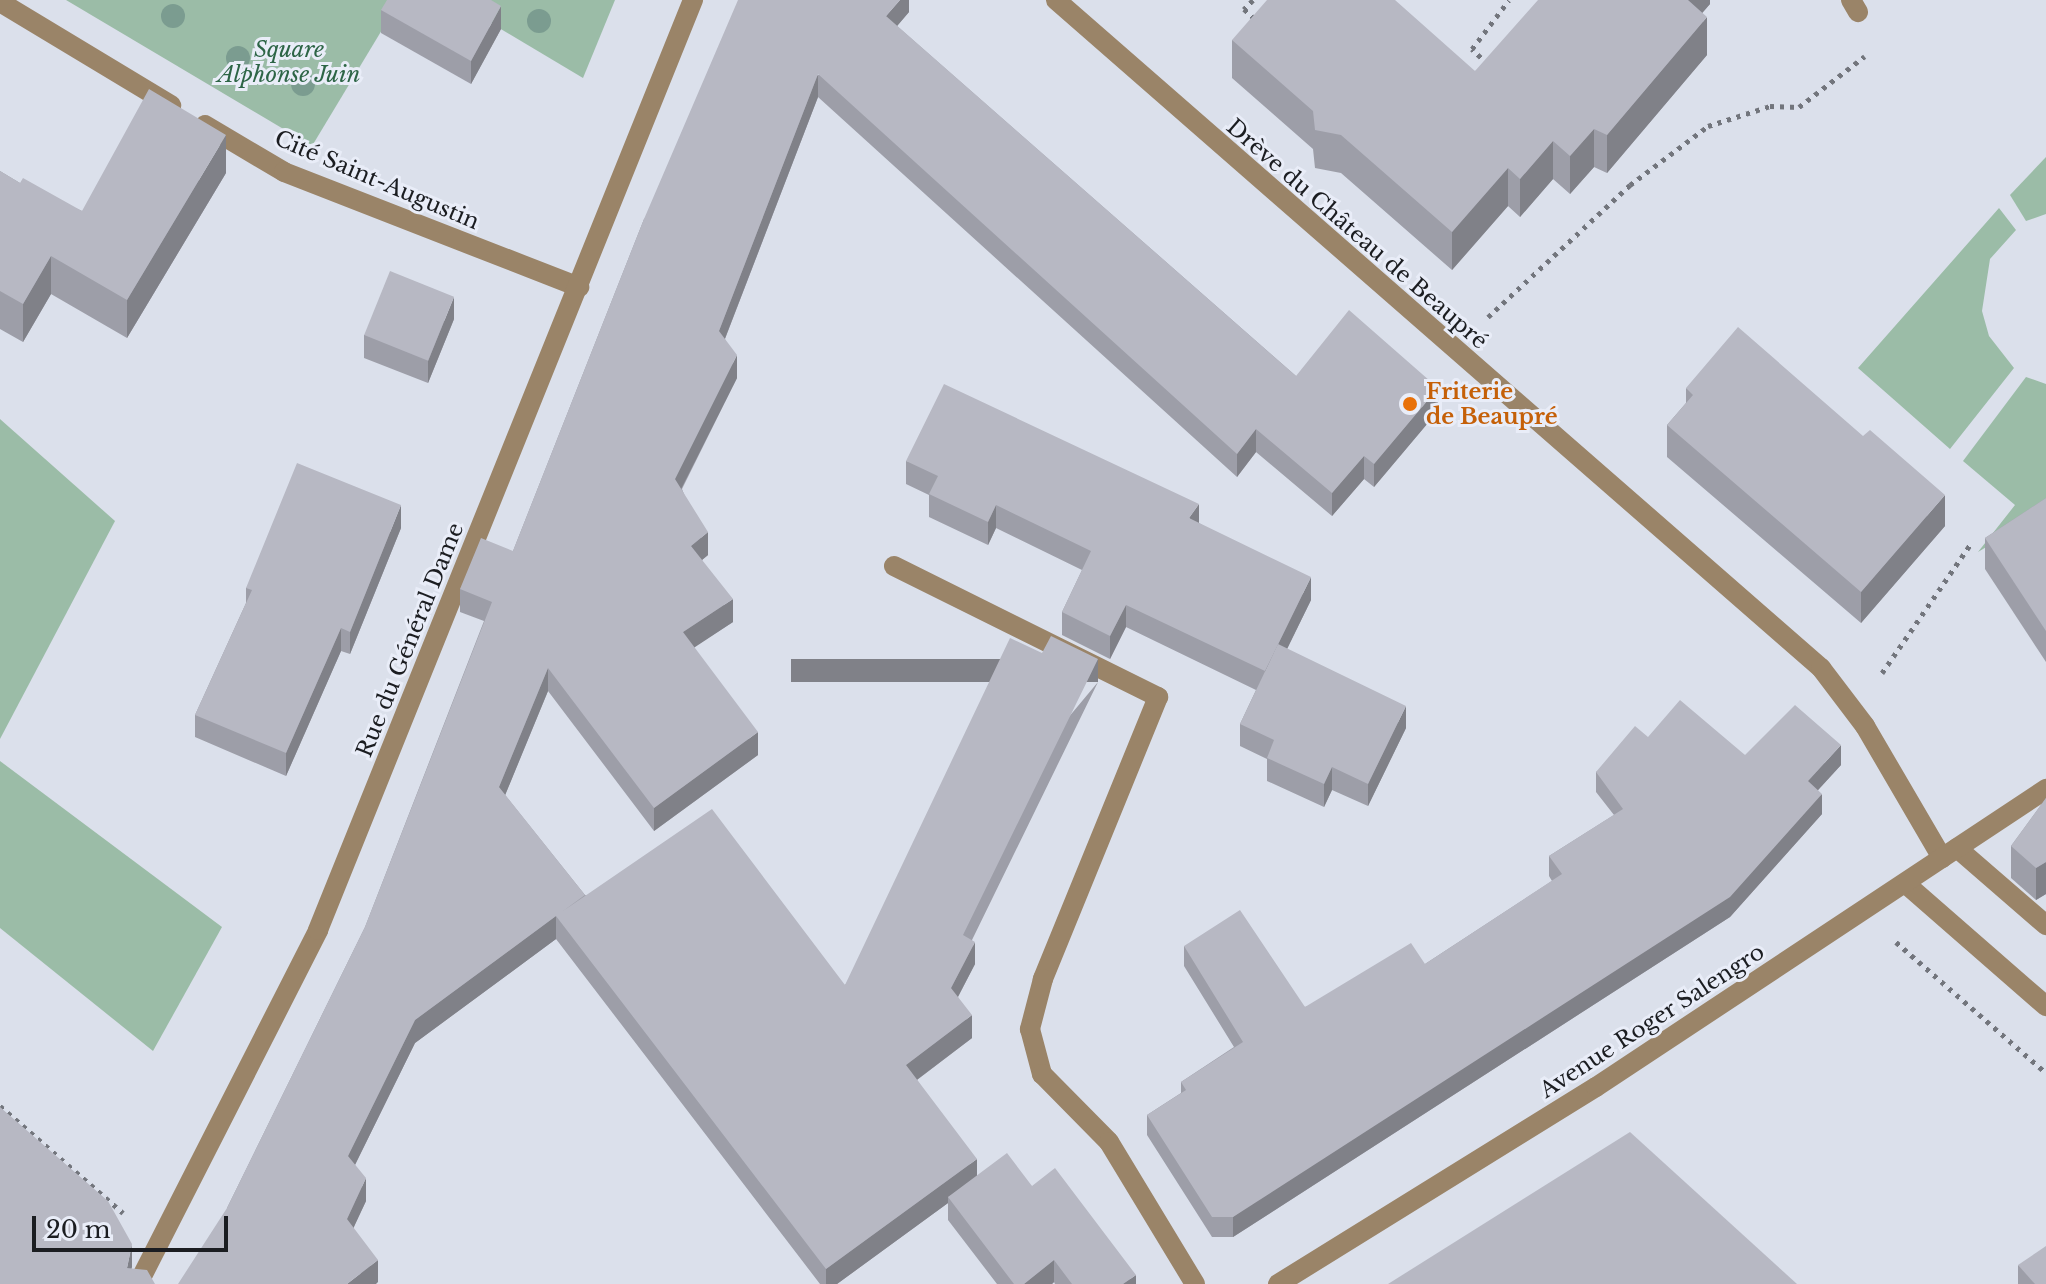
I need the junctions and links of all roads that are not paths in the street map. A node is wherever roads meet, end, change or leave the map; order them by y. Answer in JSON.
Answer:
{"nodes":[{"id":1,"x":693,"y":0,"type":"edge"},
{"id":2,"x":1056,"y":0,"type":"edge"},
{"id":3,"x":0,"y":2,"type":"edge"},
{"id":4,"x":579,"y":287,"type":"junction"},
{"id":5,"x":894,"y":566,"type":"dead end"},
{"id":6,"x":2046,"y":789,"type":"edge"},
{"id":7,"x":1950,"y":853,"type":"junction"},
{"id":8,"x":1906,"y":884,"type":"junction"},
{"id":9,"x":2046,"y":925,"type":"edge"},
{"id":10,"x":2046,"y":1006,"type":"edge"},
{"id":11,"x":138,"y":1284,"type":"edge"},
{"id":12,"x":1195,"y":1284,"type":"edge"},
{"id":13,"x":1278,"y":1284,"type":"edge"}],
"edges":[{"from":1,"to":4,"type":"street","name":"Rue du Général Dame"},
{"from":2,"to":7,"type":"street","name":"Drève du Château de Beaupré"},
{"from":3,"to":4,"type":"street","name":"Cité Saint-Augustin"},
{"from":4,"to":11,"type":"street","name":"Rue du Général Dame"},
{"from":5,"to":12,"type":"street"},
{"from":6,"to":7,"type":"street","name":"Avenue Roger Salengro"},
{"from":7,"to":8,"type":"street","name":"Avenue Roger Salengro"},
{"from":7,"to":9,"type":"street","name":"Drève du Château de Beaupré"},
{"from":8,"to":10,"type":"street"},
{"from":8,"to":13,"type":"street","name":"Avenue Roger Salengro"}]}
